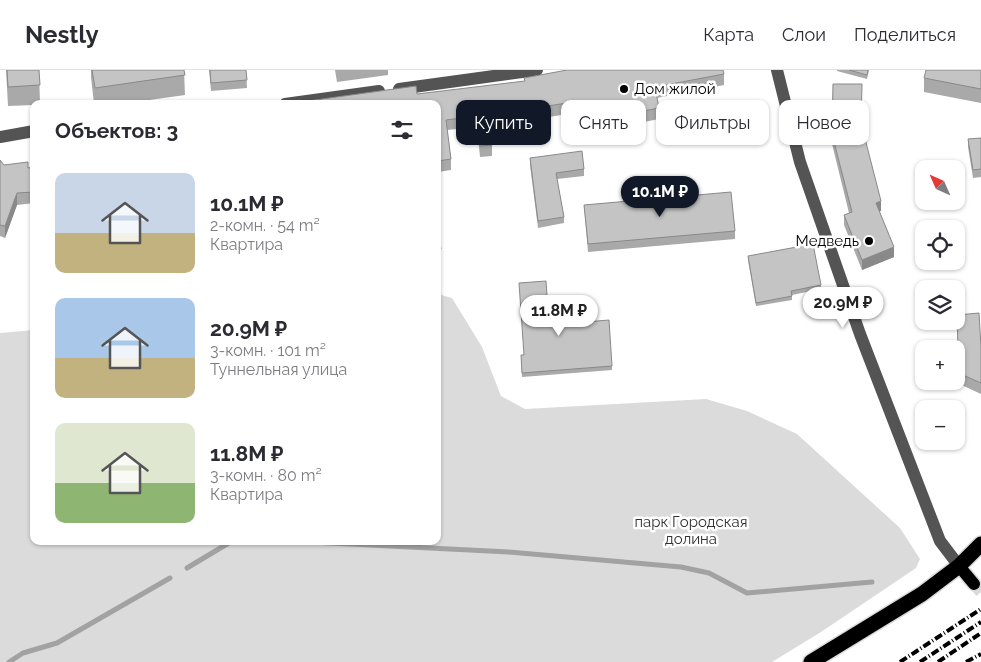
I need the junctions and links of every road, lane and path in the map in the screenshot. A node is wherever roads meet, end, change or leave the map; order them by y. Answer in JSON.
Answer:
{"nodes":[{"id":1,"x":538,"y":70,"type":"edge"},
{"id":2,"x":777,"y":70,"type":"edge"},
{"id":3,"x":314,"y":100,"type":"edge"},
{"id":4,"x":30,"y":132,"type":"edge"},
{"id":5,"x":0,"y":137,"type":"edge"},
{"id":6,"x":981,"y":544,"type":"edge"},
{"id":7,"x":959,"y":566,"type":"junction"},
{"id":8,"x":974,"y":584,"type":"tunnel mouth"},
{"id":9,"x":811,"y":662,"type":"edge"}],
"edges":[{"from":1,"to":3,"type":"street"},
{"from":2,"to":7,"type":"street"},
{"from":4,"to":5,"type":"street"},
{"from":6,"to":7,"type":"highway"},
{"from":7,"to":8,"type":"main road"},
{"from":7,"to":9,"type":"highway"}]}
